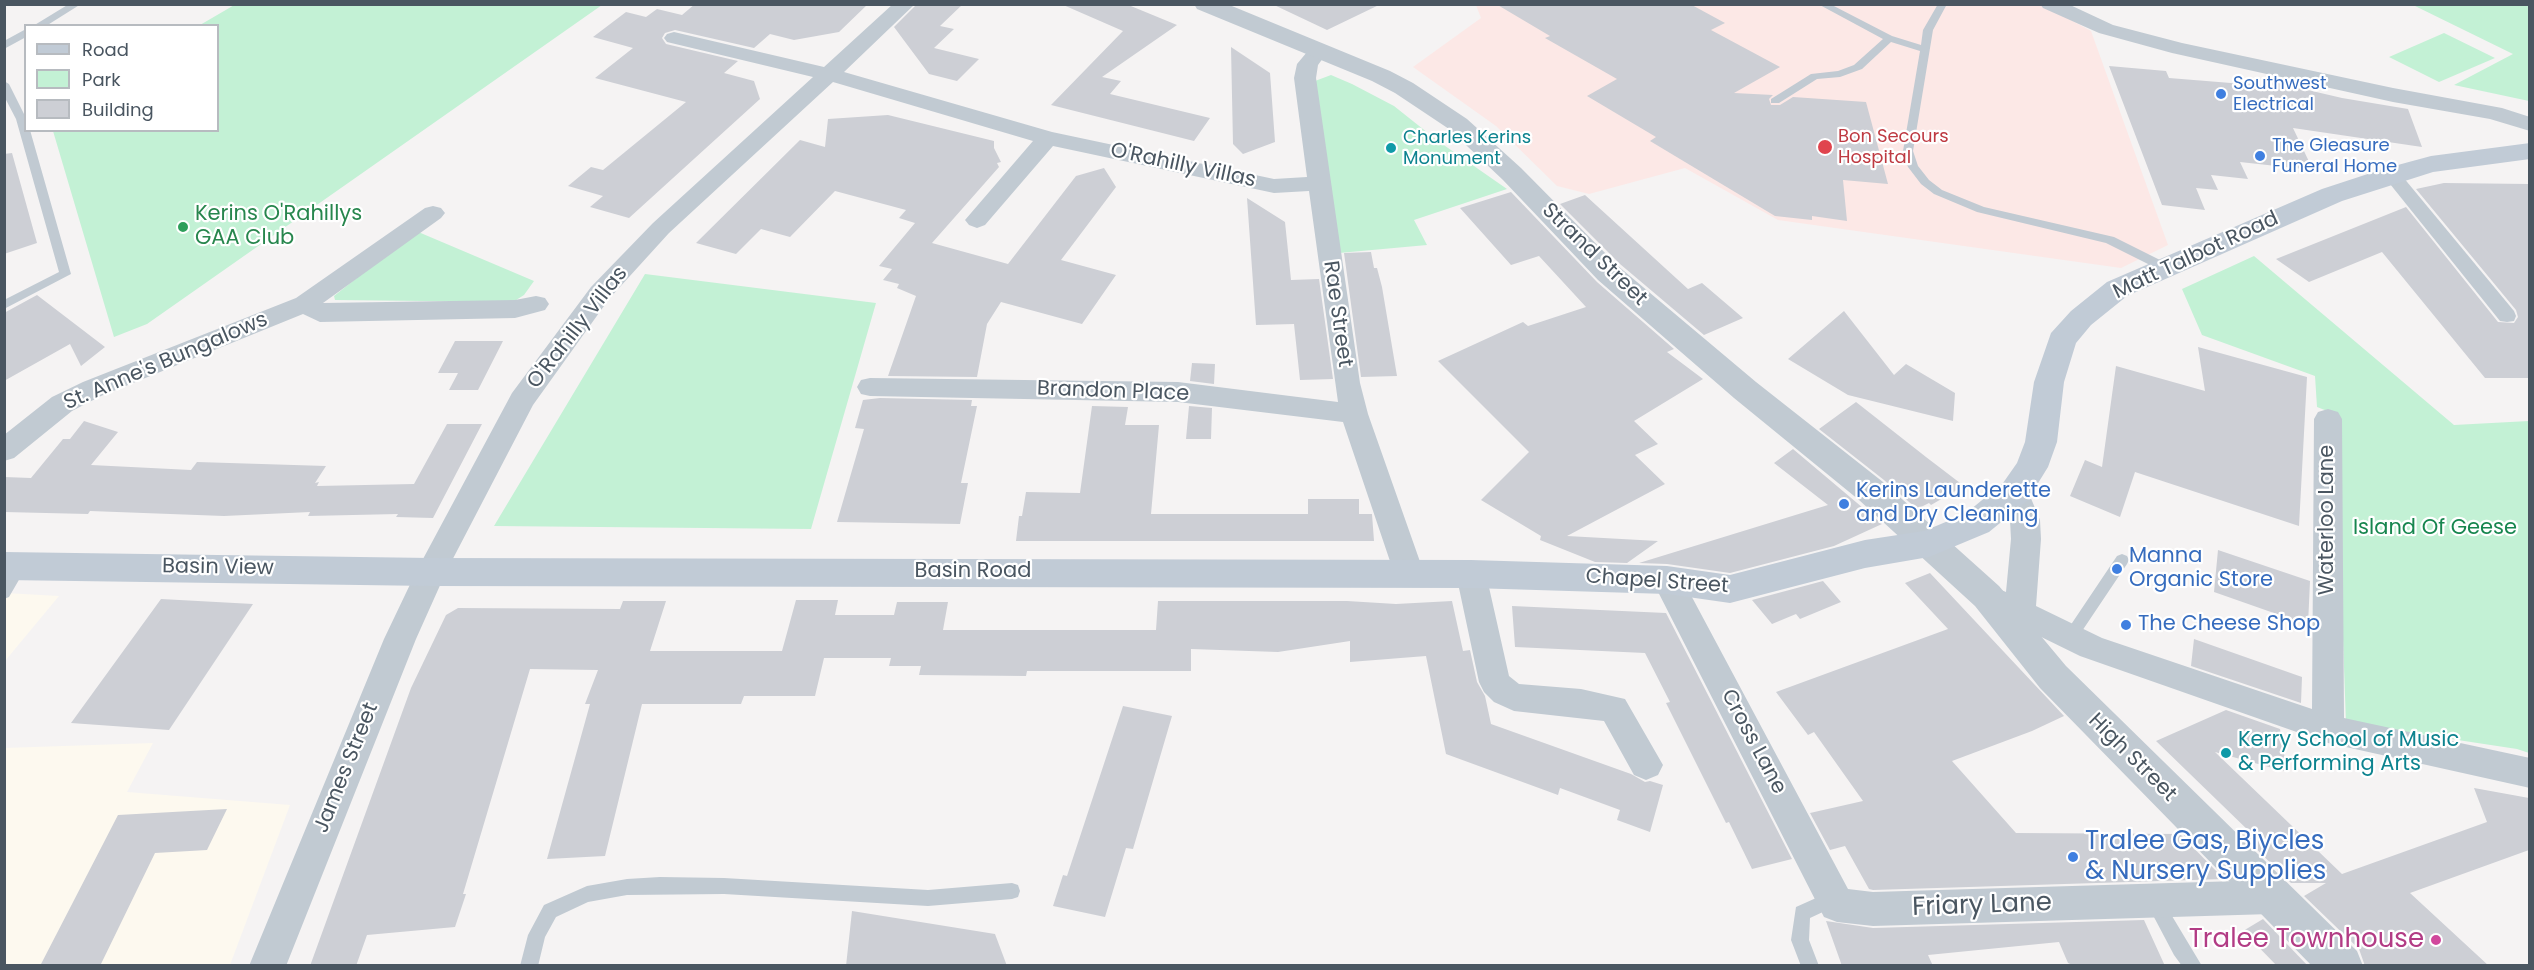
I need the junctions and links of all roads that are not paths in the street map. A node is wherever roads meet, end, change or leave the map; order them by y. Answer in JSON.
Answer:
{"nodes":[{"id":1,"x":77,"y":4,"type":"edge"},
{"id":2,"x":905,"y":4,"type":"edge"},
{"id":3,"x":1205,"y":4,"type":"edge"},
{"id":4,"x":1822,"y":4,"type":"edge"},
{"id":5,"x":1943,"y":4,"type":"edge"},
{"id":6,"x":2050,"y":4,"type":"edge"},
{"id":7,"x":42,"y":24,"type":"edge"},
{"id":8,"x":24,"y":33,"type":"edge"},
{"id":9,"x":674,"y":38,"type":"dead end"},
{"id":10,"x":1889,"y":38,"type":"junction"},
{"id":11,"x":4,"y":46,"type":"edge"},
{"id":12,"x":1925,"y":49,"type":"junction"},
{"id":13,"x":1319,"y":50,"type":"junction"},
{"id":14,"x":829,"y":74,"type":"junction"},
{"id":15,"x":4,"y":84,"type":"edge"},
{"id":16,"x":1775,"y":100,"type":"dead end"},
{"id":17,"x":2529,"y":124,"type":"edge"},
{"id":18,"x":24,"y":130,"type":"edge"},
{"id":19,"x":25,"y":132,"type":"edge"},
{"id":20,"x":1048,"y":138,"type":"junction"},
{"id":21,"x":2529,"y":151,"type":"edge"},
{"id":22,"x":2392,"y":175,"type":"junction"},
{"id":23,"x":1318,"y":183,"type":"junction"},
{"id":24,"x":433,"y":213,"type":"dead end"},
{"id":25,"x":977,"y":220,"type":"dead end"},
{"id":26,"x":2164,"y":267,"type":"junction"},
{"id":27,"x":304,"y":304,"type":"junction"},
{"id":28,"x":536,"y":304,"type":"dead end"},
{"id":29,"x":4,"y":305,"type":"edge"},
{"id":30,"x":2507,"y":316,"type":"dead end"},
{"id":31,"x":870,"y":387,"type":"dead end"},
{"id":32,"x":1354,"y":414,"type":"junction"},
{"id":33,"x":2328,"y":419,"type":"dead end"},
{"id":34,"x":4,"y":451,"type":"edge"},
{"id":35,"x":2015,"y":492,"type":"junction"},
{"id":36,"x":1916,"y":547,"type":"junction"},
{"id":37,"x":2122,"y":560,"type":"dead end"},
{"id":38,"x":431,"y":572,"type":"junction"},
{"id":39,"x":1409,"y":573,"type":"junction"},
{"id":40,"x":1471,"y":574,"type":"junction"},
{"id":41,"x":10,"y":575,"type":"edge"},
{"id":42,"x":1514,"y":575,"type":"joint"},
{"id":43,"x":1667,"y":580,"type":"junction"},
{"id":44,"x":2004,"y":604,"type":"junction"},
{"id":45,"x":2071,"y":636,"type":"junction"},
{"id":46,"x":2053,"y":677,"type":"junction"},
{"id":47,"x":2328,"y":729,"type":"junction"},
{"id":48,"x":1646,"y":765,"type":"dead end"},
{"id":49,"x":2529,"y":773,"type":"edge"},
{"id":50,"x":1012,"y":891,"type":"dead end"},
{"id":51,"x":2271,"y":897,"type":"junction"},
{"id":52,"x":1836,"y":901,"type":"junction"},
{"id":53,"x":2153,"y":901,"type":"junction"},
{"id":54,"x":267,"y":966,"type":"edge"},
{"id":55,"x":529,"y":966,"type":"edge"},
{"id":56,"x":1810,"y":966,"type":"edge"},
{"id":57,"x":2193,"y":966,"type":"edge"},
{"id":58,"x":2342,"y":966,"type":"edge"}],
"edges":[{"from":1,"to":7,"type":"lane"},
{"from":2,"to":14,"type":"street","name":"O'Rahilly Villas"},
{"from":3,"to":13,"type":"street","name":"Strand Street"},
{"from":4,"to":10,"type":"lane"},
{"from":5,"to":12,"type":"lane"},
{"from":6,"to":17,"type":"street"},
{"from":8,"to":11,"type":"lane"},
{"from":9,"to":14,"type":"street","name":"O'Rahilly Villas"},
{"from":10,"to":12,"type":"lane"},
{"from":10,"to":16,"type":"lane"},
{"from":12,"to":26,"type":"lane"},
{"from":13,"to":23,"type":"street","name":"Rae Street"},
{"from":13,"to":36,"type":"street","name":"Strand Street"},
{"from":14,"to":20,"type":"street","name":"O'Rahilly Villas"},
{"from":14,"to":38,"type":"street","name":"O'Rahilly Villas"},
{"from":15,"to":18,"type":"lane"},
{"from":19,"to":29,"type":"lane"},
{"from":20,"to":23,"type":"street","name":"O'Rahilly Villas"},
{"from":20,"to":25,"type":"street"},
{"from":21,"to":22,"type":"main road","name":"Matt Talbot Road"},
{"from":22,"to":26,"type":"main road","name":"Matt Talbot Road"},
{"from":22,"to":30,"type":"street"},
{"from":23,"to":32,"type":"street","name":"Rae Street"},
{"from":24,"to":27,"type":"street","name":"St. Anne's Bungalows"},
{"from":26,"to":35,"type":"main road","name":"Matt Talbot Road"},
{"from":27,"to":28,"type":"street"},
{"from":27,"to":34,"type":"street","name":"St. Anne's Bungalows"},
{"from":31,"to":32,"type":"street","name":"Brandon Place"},
{"from":32,"to":39,"type":"street","name":"Rae Street"},
{"from":33,"to":47,"type":"street","name":"Waterloo Lane"},
{"from":35,"to":36,"type":"main road","name":"Matt Talbot Road"},
{"from":35,"to":44,"type":"street"},
{"from":36,"to":43,"type":"main road","name":"Chapel Street"},
{"from":36,"to":44,"type":"street","name":"High Street"},
{"from":37,"to":45,"type":"lane"},
{"from":38,"to":39,"type":"main road","name":"Basin Road"},
{"from":38,"to":41,"type":"main road","name":"Basin View"},
{"from":38,"to":54,"type":"street","name":"James Street"},
{"from":39,"to":40,"type":"main road","name":"Basin Road"},
{"from":40,"to":42,"type":"main road","name":"Basin Road"},
{"from":40,"to":48,"type":"street"},
{"from":42,"to":43,"type":"main road","name":"Chapel Street"},
{"from":43,"to":52,"type":"street","name":"Cross Lane"},
{"from":44,"to":45,"type":"street"},
{"from":44,"to":46,"type":"street","name":"High Street"},
{"from":45,"to":46,"type":"street"},
{"from":45,"to":47,"type":"street"},
{"from":46,"to":51,"type":"street","name":"High Street"},
{"from":47,"to":49,"type":"street"},
{"from":50,"to":55,"type":"lane"},
{"from":51,"to":53,"type":"street","name":"Friary Lane"},
{"from":51,"to":58,"type":"street","name":"High Street"},
{"from":52,"to":53,"type":"street","name":"Friary Lane"},
{"from":52,"to":56,"type":"lane"},
{"from":53,"to":57,"type":"lane"}]}
